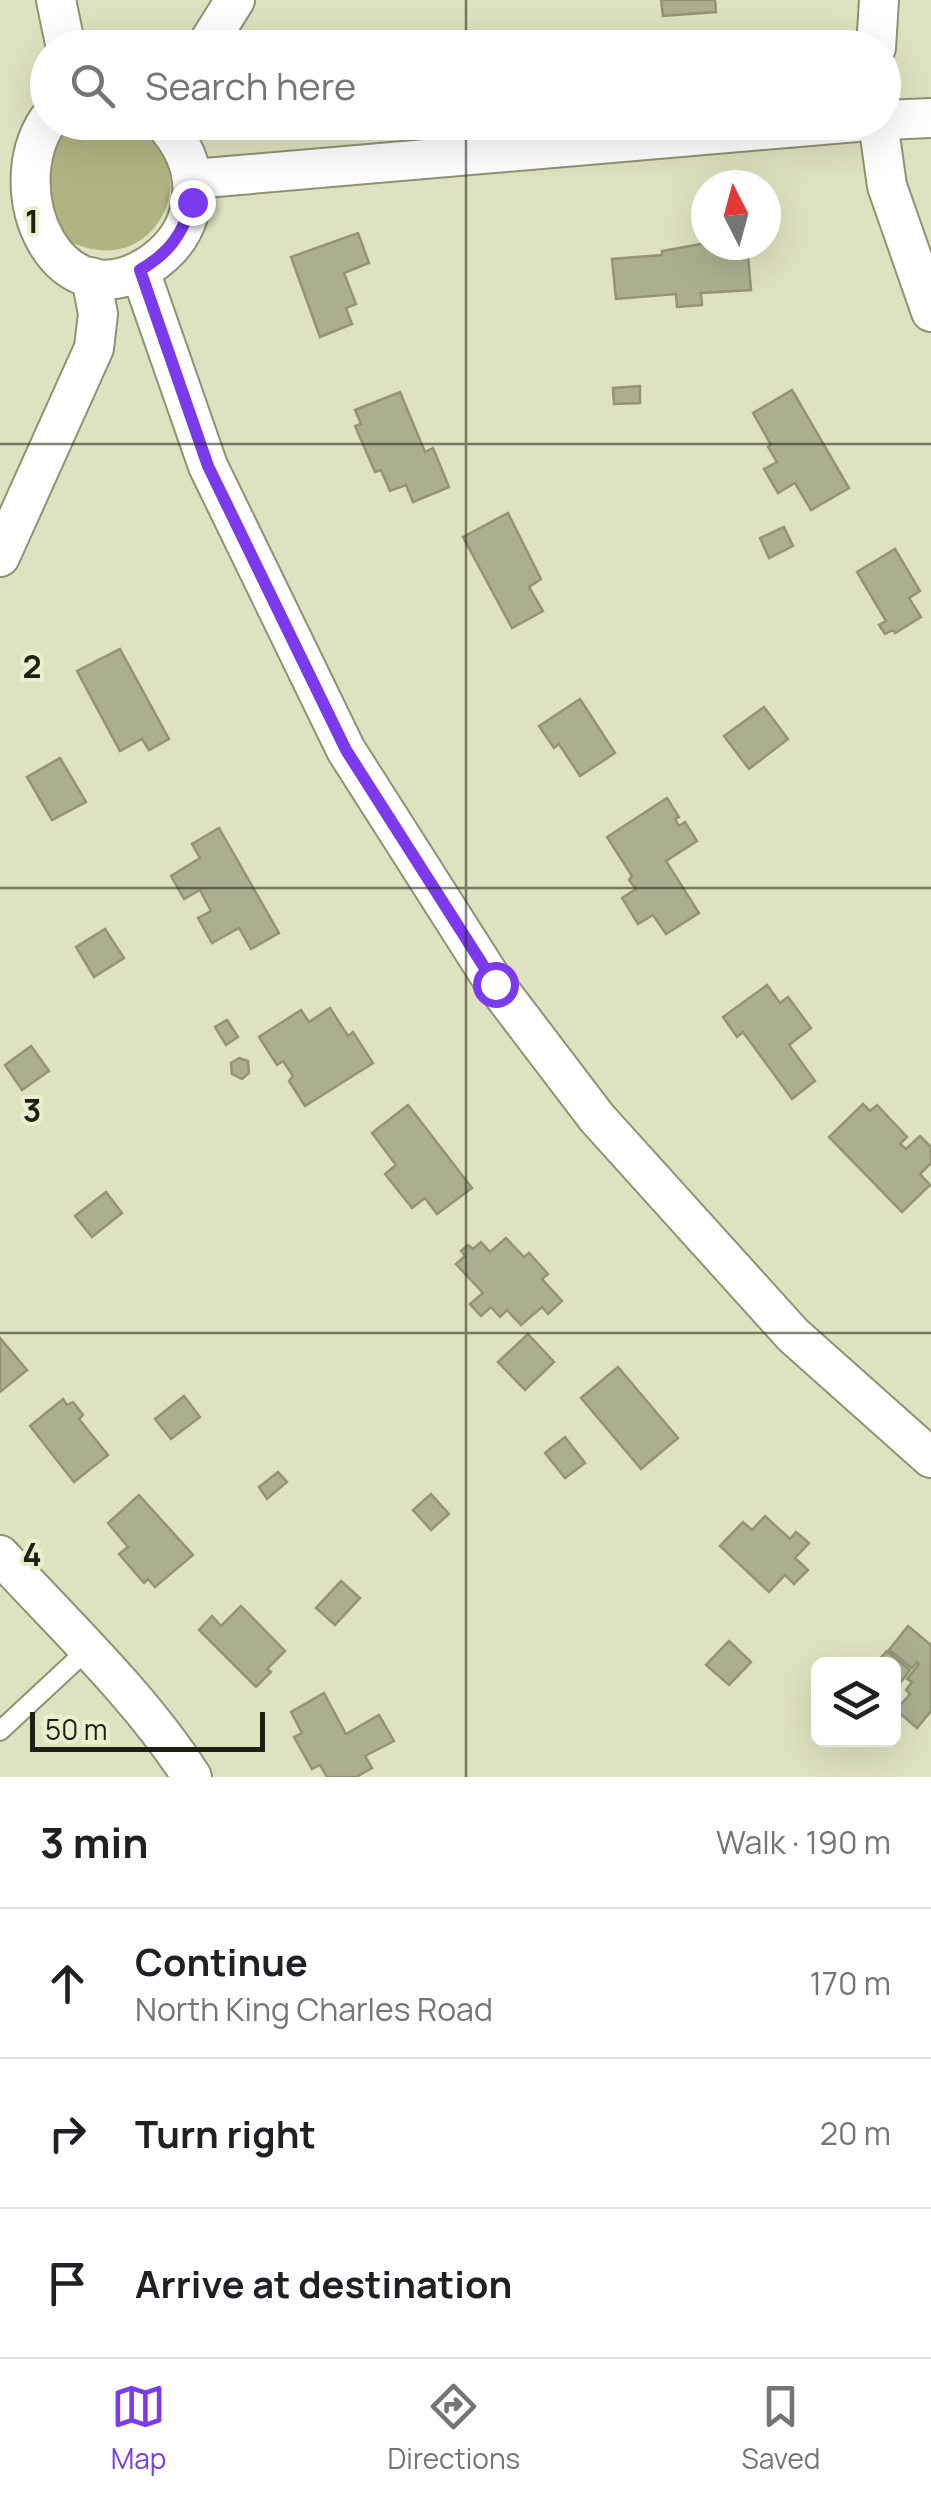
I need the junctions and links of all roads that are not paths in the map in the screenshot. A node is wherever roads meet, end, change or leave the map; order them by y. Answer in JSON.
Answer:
{"nodes":[{"id":1,"x":56,"y":0,"type":"edge"},
{"id":2,"x":234,"y":0,"type":"edge"},
{"id":3,"x":880,"y":0,"type":"edge"},
{"id":4,"x":62,"y":30,"type":"edge"},
{"id":5,"x":216,"y":30,"type":"edge"},
{"id":6,"x":878,"y":30,"type":"edge"},
{"id":7,"x":931,"y":118,"type":"edge"},
{"id":8,"x":901,"y":120,"type":"edge"},
{"id":9,"x":31,"y":140,"type":"edge"},
{"id":10,"x":176,"y":140,"type":"edge"},
{"id":11,"x":647,"y":140,"type":"edge"},
{"id":12,"x":883,"y":140,"type":"edge"},
{"id":13,"x":7,"y":173,"type":"edge"},
{"id":14,"x":193,"y":179,"type":"junction"},
{"id":15,"x":140,"y":270,"type":"junction"},
{"id":16,"x":91,"y":277,"type":"junction"},
{"id":17,"x":931,"y":312,"type":"edge"},
{"id":18,"x":0,"y":557,"type":"edge"},
{"id":19,"x":931,"y":1458,"type":"edge"},
{"id":20,"x":0,"y":1555,"type":"edge"},
{"id":21,"x":87,"y":1650,"type":"junction"},
{"id":22,"x":0,"y":1731,"type":"edge"},
{"id":23,"x":192,"y":1777,"type":"edge"}],
"edges":[{"from":1,"to":4,"type":"street"},
{"from":2,"to":5,"type":"street"},
{"from":3,"to":6,"type":"street"},
{"from":7,"to":8,"type":"street"},
{"from":9,"to":13,"type":"street"},
{"from":10,"to":14,"type":"street"},
{"from":11,"to":14,"type":"street"},
{"from":12,"to":17,"type":"street"},
{"from":13,"to":16,"type":"street"},
{"from":14,"to":15,"type":"street"},
{"from":15,"to":16,"type":"street"},
{"from":15,"to":19,"type":"street"},
{"from":16,"to":18,"type":"street"},
{"from":20,"to":21,"type":"street"},
{"from":21,"to":22,"type":"lane"},
{"from":21,"to":23,"type":"street"}]}
